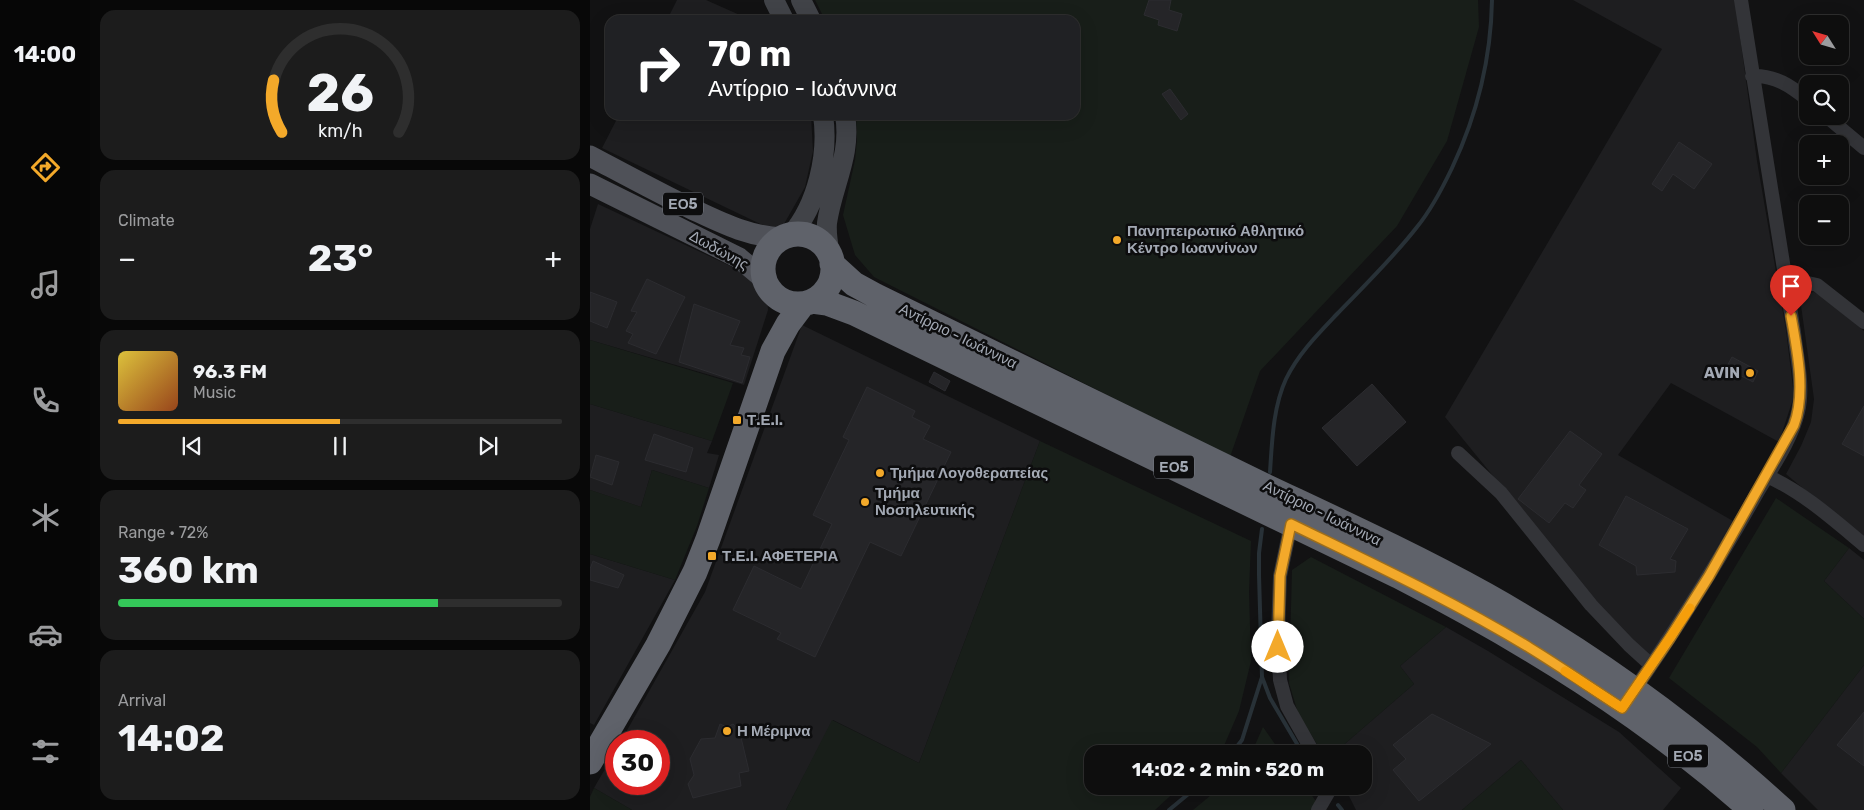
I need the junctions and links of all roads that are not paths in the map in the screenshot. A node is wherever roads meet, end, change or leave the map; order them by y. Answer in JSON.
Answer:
{"nodes":[{"id":1,"x":774,"y":0,"type":"edge"},
{"id":2,"x":801,"y":0,"type":"edge"},
{"id":3,"x":1741,"y":0,"type":"edge"},
{"id":4,"x":782,"y":15,"type":"edge"},
{"id":5,"x":808,"y":15,"type":"edge"},
{"id":6,"x":1752,"y":76,"type":"junction"},
{"id":7,"x":1799,"y":94,"type":"edge"},
{"id":8,"x":823,"y":120,"type":"edge"},
{"id":9,"x":845,"y":120,"type":"edge"},
{"id":10,"x":1837,"y":125,"type":"edge"},
{"id":11,"x":1864,"y":148,"type":"edge"},
{"id":12,"x":590,"y":156,"type":"edge"},
{"id":13,"x":590,"y":184,"type":"edge"},
{"id":14,"x":786,"y":237,"type":"junction"},
{"id":15,"x":831,"y":259,"type":"junction"},
{"id":16,"x":1786,"y":282,"type":"junction"},
{"id":17,"x":768,"y":285,"type":"junction"},
{"id":18,"x":807,"y":302,"type":"junction"},
{"id":19,"x":1864,"y":322,"type":"edge"},
{"id":20,"x":773,"y":351,"type":"junction"},
{"id":21,"x":1458,"y":453,"type":"dead end"},
{"id":22,"x":1767,"y":476,"type":"junction"},
{"id":23,"x":1291,"y":524,"type":"junction"},
{"id":24,"x":1864,"y":545,"type":"edge"},
{"id":25,"x":1651,"y":665,"type":"junction"},
{"id":26,"x":1628,"y":698,"type":"junction"},
{"id":27,"x":1309,"y":745,"type":"edge"},
{"id":28,"x":590,"y":762,"type":"edge"},
{"id":29,"x":1327,"y":795,"type":"edge"},
{"id":30,"x":1318,"y":810,"type":"edge"},
{"id":31,"x":1750,"y":810,"type":"edge"},
{"id":32,"x":1784,"y":810,"type":"edge"}],
"edges":[{"from":1,"to":4,"type":"main road"},
{"from":2,"to":5,"type":"main road"},
{"from":3,"to":6,"type":"street"},
{"from":6,"to":7,"type":"street"},
{"from":6,"to":16,"type":"street"},
{"from":8,"to":14,"type":"main road"},
{"from":9,"to":15,"type":"main road"},
{"from":10,"to":11,"type":"street"},
{"from":12,"to":14,"type":"main road","name":"Δωδώνης","number":"ΕΟ5"},
{"from":13,"to":17,"type":"main road","name":"Δωδώνης","number":"ΕΟ5"},
{"from":14,"to":15,"type":"highway","number":"ΕΟ5"},
{"from":14,"to":17,"type":"highway"},
{"from":15,"to":18,"type":"highway"},
{"from":15,"to":26,"type":"highway","name":"Αντίρριο - Ιωάννινα","number":"ΕΟ5"},
{"from":16,"to":19,"type":"street"},
{"from":16,"to":22,"type":"street"},
{"from":17,"to":18,"type":"highway","number":"ΕΟ5"},
{"from":17,"to":20,"type":"highway"},
{"from":18,"to":20,"type":"highway"},
{"from":18,"to":23,"type":"highway","name":"Αντίρριο - Ιωάννινα","number":"ΕΟ5"},
{"from":20,"to":28,"type":"highway"},
{"from":21,"to":25,"type":"street"},
{"from":22,"to":24,"type":"street"},
{"from":22,"to":25,"type":"street"},
{"from":23,"to":26,"type":"highway","name":"Αντίρριο - Ιωάννινα","number":"ΕΟ5"},
{"from":23,"to":27,"type":"street"},
{"from":25,"to":26,"type":"street"},
{"from":26,"to":31,"type":"highway","name":"Αντίρριο - Ιωάννινα","number":"ΕΟ5"},
{"from":26,"to":32,"type":"highway","name":"Αντίρριο - Ιωάννινα","number":"ΕΟ5"},
{"from":29,"to":30,"type":"street"}]}
